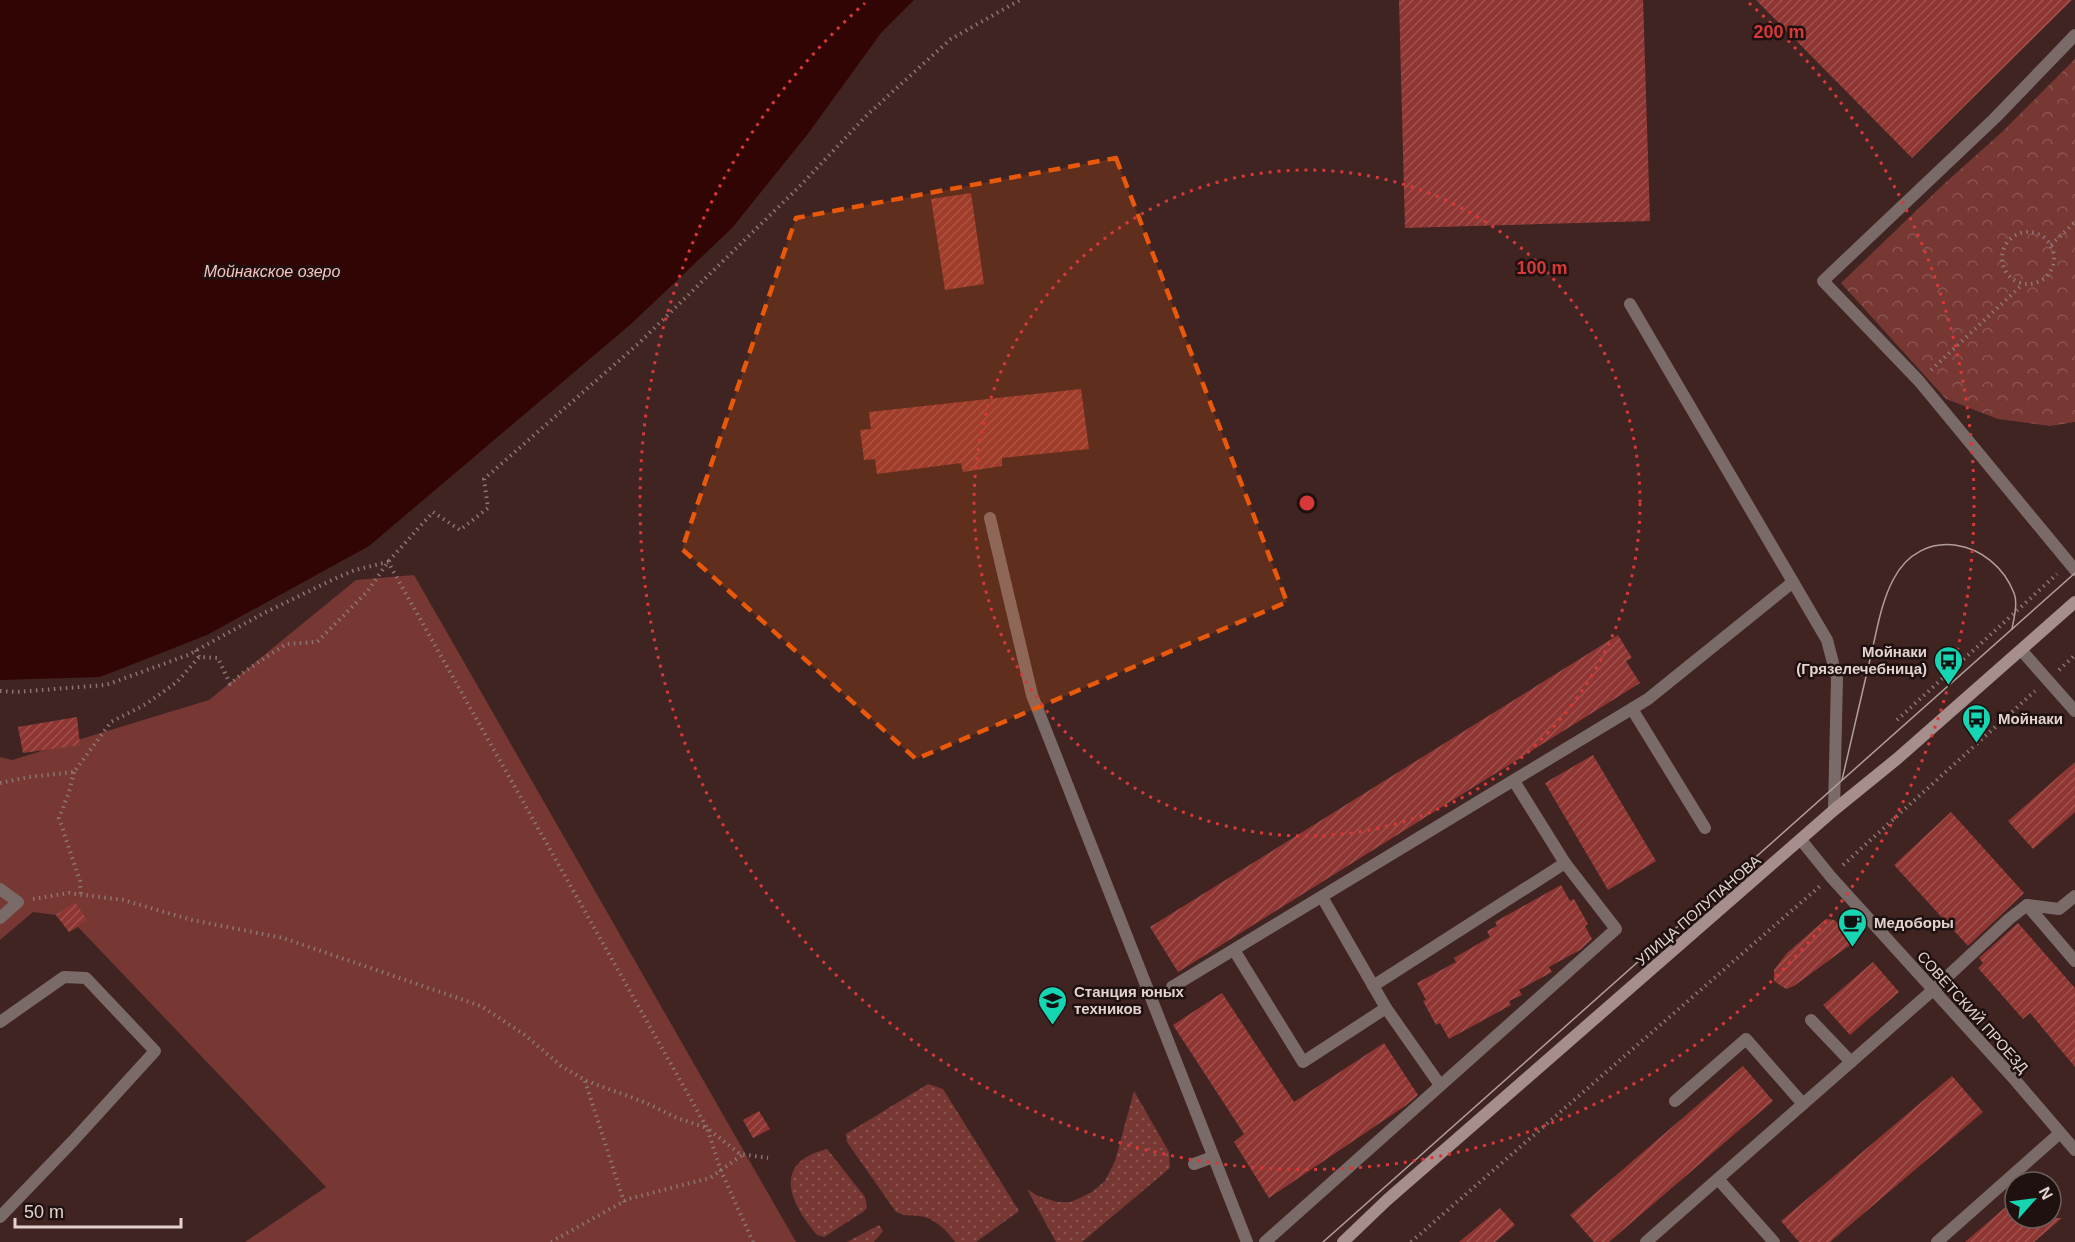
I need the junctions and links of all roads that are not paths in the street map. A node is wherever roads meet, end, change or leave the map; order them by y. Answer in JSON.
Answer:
{"nodes":[{"id":1,"x":2075,"y":35,"type":"edge"},
{"id":2,"x":1630,"y":304,"type":"dead end"},
{"id":3,"x":990,"y":518,"type":"dead end"},
{"id":4,"x":2072,"y":566,"type":"edge"},
{"id":5,"x":1793,"y":582,"type":"junction"},
{"id":6,"x":2075,"y":602,"type":"edge"},
{"id":7,"x":2022,"y":651,"type":"junction"},
{"id":8,"x":1632,"y":709,"type":"junction"},
{"id":9,"x":2075,"y":711,"type":"edge"},
{"id":10,"x":1514,"y":781,"type":"junction"},
{"id":11,"x":1834,"y":810,"type":"junction"},
{"id":12,"x":1706,"y":828,"type":"dead end"},
{"id":13,"x":1801,"y":840,"type":"junction"},
{"id":14,"x":1565,"y":863,"type":"junction"},
{"id":15,"x":0,"y":889,"type":"edge"},
{"id":16,"x":2075,"y":896,"type":"edge"},
{"id":17,"x":1322,"y":897,"type":"junction"},
{"id":18,"x":2027,"y":905,"type":"junction"},
{"id":19,"x":0,"y":918,"type":"edge"},
{"id":20,"x":1234,"y":950,"type":"junction"},
{"id":21,"x":2075,"y":961,"type":"edge"},
{"id":22,"x":1373,"y":986,"type":"junction"},
{"id":23,"x":1172,"y":987,"type":"dead end"},
{"id":24,"x":1933,"y":990,"type":"junction"},
{"id":25,"x":1386,"y":1008,"type":"junction"},
{"id":26,"x":1811,"y":1020,"type":"dead end"},
{"id":27,"x":0,"y":1022,"type":"edge"},
{"id":28,"x":1851,"y":1062,"type":"junction"},
{"id":29,"x":1440,"y":1086,"type":"junction"},
{"id":30,"x":1675,"y":1101,"type":"dead end"},
{"id":31,"x":1803,"y":1104,"type":"junction"},
{"id":32,"x":2060,"y":1133,"type":"junction"},
{"id":33,"x":2075,"y":1150,"type":"edge"},
{"id":34,"x":1213,"y":1157,"type":"junction"},
{"id":35,"x":1194,"y":1164,"type":"dead end"},
{"id":36,"x":1718,"y":1179,"type":"junction"},
{"id":37,"x":0,"y":1217,"type":"edge"},
{"id":38,"x":1247,"y":1242,"type":"edge"},
{"id":39,"x":1265,"y":1242,"type":"edge"},
{"id":40,"x":1343,"y":1242,"type":"edge"},
{"id":41,"x":1646,"y":1242,"type":"edge"},
{"id":42,"x":1774,"y":1242,"type":"edge"},
{"id":43,"x":1937,"y":1242,"type":"edge"}],
"edges":[{"from":1,"to":4,"type":"street"},
{"from":2,"to":5,"type":"street"},
{"from":3,"to":34,"type":"street"},
{"from":5,"to":8,"type":"street"},
{"from":5,"to":11,"type":"street"},
{"from":6,"to":7,"type":"street","name":"УЛИЦА ПОЛУПАНОВА"},
{"from":7,"to":9,"type":"street"},
{"from":7,"to":11,"type":"street","name":"УЛИЦА ПОЛУПАНОВА"},
{"from":8,"to":10,"type":"street"},
{"from":8,"to":12,"type":"street"},
{"from":10,"to":14,"type":"street"},
{"from":10,"to":17,"type":"street"},
{"from":11,"to":13,"type":"street","name":"УЛИЦА ПОЛУПАНОВА"},
{"from":13,"to":24,"type":"street","name":"СОВЕТСКИЙ ПРОЕЗД"},
{"from":13,"to":40,"type":"street","name":"УЛИЦА ПОЛУПАНОВА"},
{"from":14,"to":22,"type":"street"},
{"from":14,"to":29,"type":"street"},
{"from":15,"to":19,"type":"street"},
{"from":16,"to":18,"type":"street"},
{"from":17,"to":20,"type":"street"},
{"from":17,"to":22,"type":"street"},
{"from":18,"to":21,"type":"street"},
{"from":18,"to":24,"type":"street"},
{"from":20,"to":23,"type":"street"},
{"from":20,"to":25,"type":"street"},
{"from":22,"to":25,"type":"street"},
{"from":24,"to":28,"type":"street"},
{"from":24,"to":32,"type":"street","name":"СОВЕТСКИЙ ПРОЕЗД"},
{"from":25,"to":29,"type":"street"},
{"from":26,"to":28,"type":"street"},
{"from":27,"to":37,"type":"street"},
{"from":28,"to":31,"type":"street"},
{"from":29,"to":39,"type":"street"},
{"from":30,"to":31,"type":"street"},
{"from":31,"to":36,"type":"street"},
{"from":32,"to":33,"type":"street","name":"СОВЕТСКИЙ ПРОЕЗД"},
{"from":32,"to":43,"type":"street"},
{"from":34,"to":35,"type":"street"},
{"from":34,"to":38,"type":"street"},
{"from":36,"to":41,"type":"street"},
{"from":36,"to":42,"type":"street"}]}
